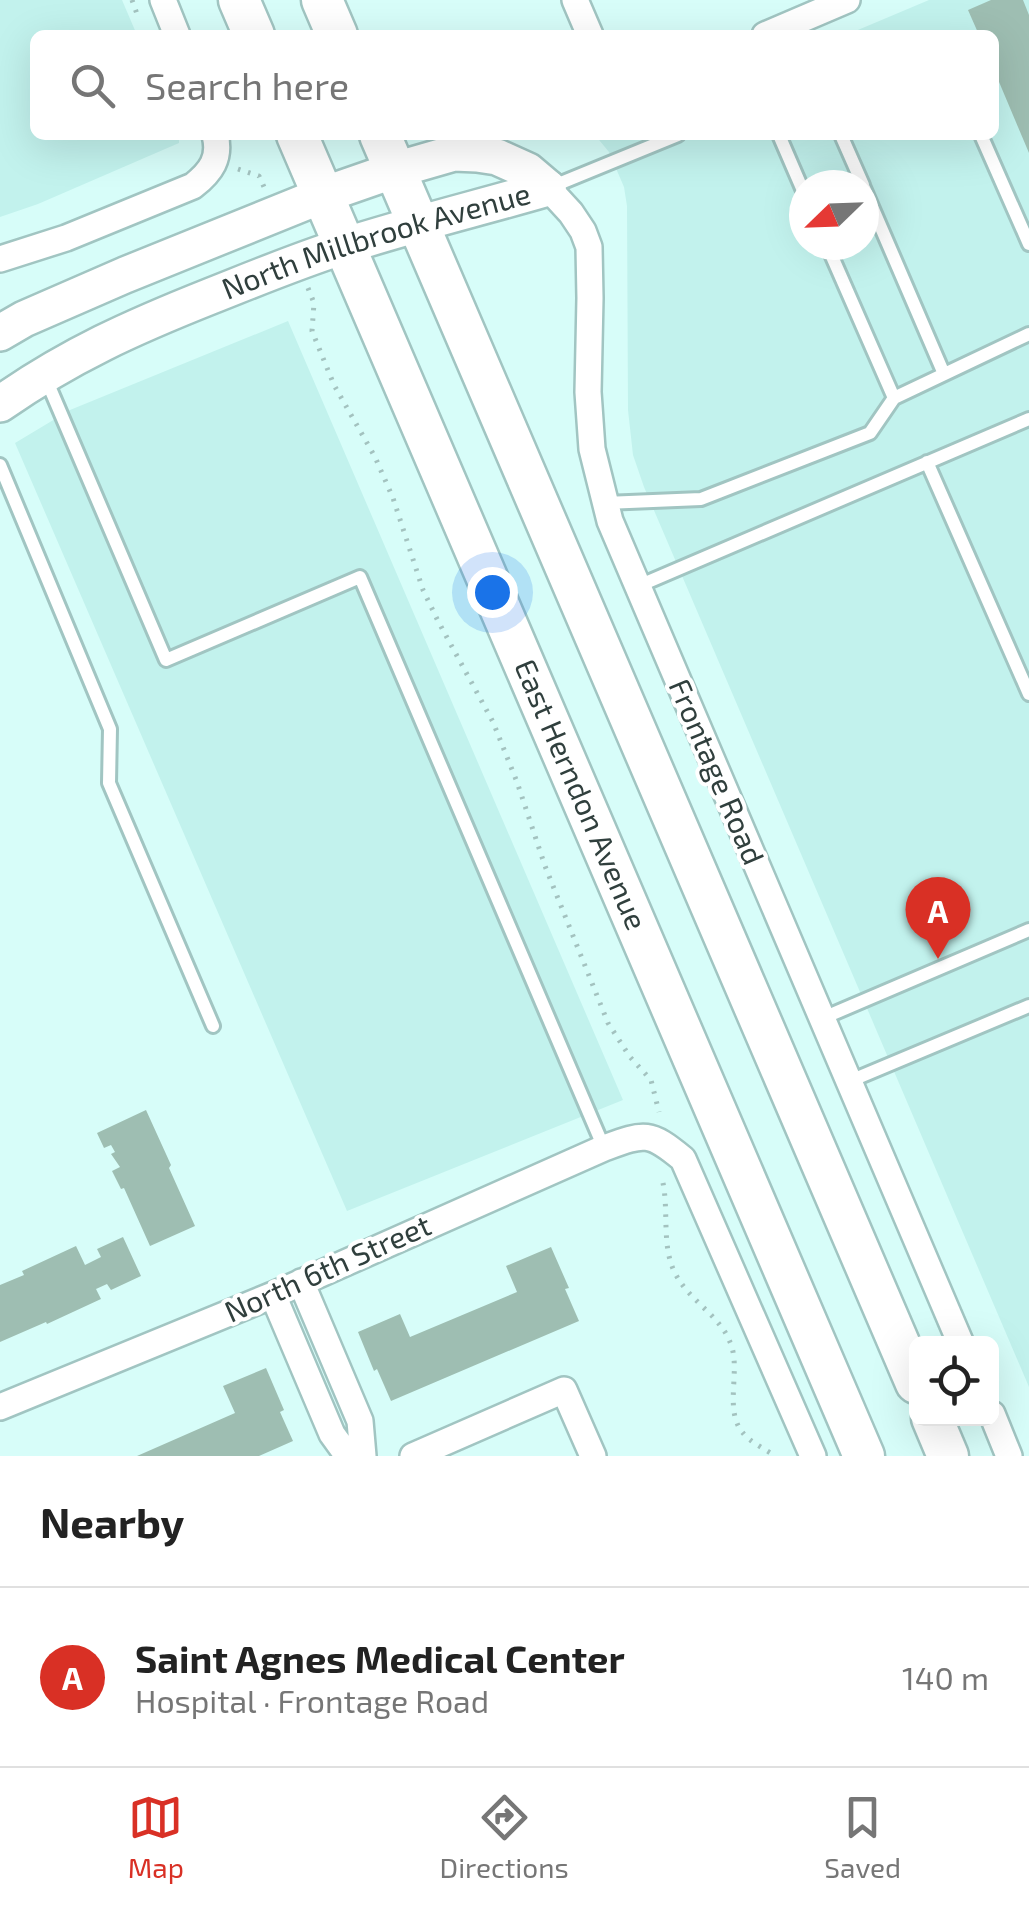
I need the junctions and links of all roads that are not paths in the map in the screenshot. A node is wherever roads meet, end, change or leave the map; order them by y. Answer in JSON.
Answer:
{"nodes":[{"id":1,"x":163,"y":0,"type":"edge"},
{"id":2,"x":239,"y":0,"type":"edge"},
{"id":3,"x":322,"y":0,"type":"edge"},
{"id":4,"x":575,"y":0,"type":"edge"},
{"id":5,"x":848,"y":0,"type":"edge"},
{"id":6,"x":175,"y":30,"type":"edge"},
{"id":7,"x":252,"y":30,"type":"edge"},
{"id":8,"x":335,"y":30,"type":"edge"},
{"id":9,"x":588,"y":30,"type":"edge"},
{"id":10,"x":777,"y":30,"type":"edge"},
{"id":11,"x":216,"y":140,"type":"edge"},
{"id":12,"x":299,"y":140,"type":"edge"},
{"id":13,"x":666,"y":140,"type":"edge"},
{"id":14,"x":781,"y":140,"type":"edge"},
{"id":15,"x":843,"y":140,"type":"edge"},
{"id":16,"x":983,"y":140,"type":"edge"},
{"id":17,"x":387,"y":153,"type":"edge"},
{"id":18,"x":794,"y":170,"type":"edge"},
{"id":19,"x":856,"y":170,"type":"edge"},
{"id":20,"x":548,"y":188,"type":"junction"},
{"id":21,"x":323,"y":195,"type":"junction"},
{"id":22,"x":879,"y":223,"type":"edge"},
{"id":23,"x":418,"y":225,"type":"junction"},
{"id":24,"x":1029,"y":244,"type":"edge"},
{"id":25,"x":345,"y":246,"type":"junction"},
{"id":26,"x":0,"y":259,"type":"edge"},
{"id":27,"x":834,"y":260,"type":"edge"},
{"id":28,"x":0,"y":333,"type":"edge"},
{"id":29,"x":1029,"y":334,"type":"edge"},
{"id":30,"x":44,"y":374,"type":"junction"},
{"id":31,"x":944,"y":374,"type":"junction"},
{"id":32,"x":894,"y":398,"type":"junction"},
{"id":33,"x":0,"y":404,"type":"edge"},
{"id":34,"x":1029,"y":418,"type":"edge"},
{"id":35,"x":928,"y":462,"type":"junction"},
{"id":36,"x":0,"y":466,"type":"edge"},
{"id":37,"x":605,"y":503,"type":"junction"},
{"id":38,"x":636,"y":587,"type":"junction"},
{"id":39,"x":1029,"y":694,"type":"edge"},
{"id":40,"x":1029,"y":930,"type":"edge"},
{"id":41,"x":1029,"y":1006,"type":"edge"},
{"id":42,"x":823,"y":1018,"type":"junction"},
{"id":43,"x":213,"y":1026,"type":"dead end"},
{"id":44,"x":850,"y":1081,"type":"junction"},
{"id":45,"x":604,"y":1148,"type":"junction"},
{"id":46,"x":301,"y":1282,"type":"junction"},
{"id":47,"x":273,"y":1295,"type":"junction"},
{"id":48,"x":959,"y":1336,"type":"edge"},
{"id":49,"x":909,"y":1367,"type":"edge"},
{"id":50,"x":0,"y":1408,"type":"edge"},
{"id":51,"x":935,"y":1426,"type":"edge"},
{"id":52,"x":997,"y":1426,"type":"edge"},
{"id":53,"x":348,"y":1456,"type":"edge"},
{"id":54,"x":363,"y":1456,"type":"edge"},
{"id":55,"x":412,"y":1456,"type":"edge"},
{"id":56,"x":593,"y":1456,"type":"edge"},
{"id":57,"x":813,"y":1456,"type":"edge"},
{"id":58,"x":864,"y":1456,"type":"edge"},
{"id":59,"x":948,"y":1456,"type":"edge"},
{"id":60,"x":1009,"y":1456,"type":"edge"}],
"edges":[{"from":1,"to":6,"type":"street"},
{"from":2,"to":7,"type":"main road"},
{"from":3,"to":8,"type":"main road"},
{"from":4,"to":9,"type":"street"},
{"from":5,"to":10,"type":"street"},
{"from":11,"to":26,"type":"street"},
{"from":12,"to":21,"type":"main road","name":"East Herndon Avenue"},
{"from":13,"to":20,"type":"lane"},
{"from":14,"to":18,"type":"lane"},
{"from":15,"to":19,"type":"lane"},
{"from":16,"to":24,"type":"lane"},
{"from":17,"to":20,"type":"street","name":"North Millbrook Avenue"},
{"from":17,"to":21,"type":"street","name":"North Millbrook Avenue"},
{"from":17,"to":23,"type":"main road"},
{"from":20,"to":23,"type":"street","name":"North Millbrook Avenue"},
{"from":20,"to":37,"type":"street","name":"Frontage Road"},
{"from":21,"to":25,"type":"main road","name":"East Herndon Avenue"},
{"from":21,"to":28,"type":"street","name":"North Millbrook Avenue"},
{"from":22,"to":31,"type":"lane"},
{"from":23,"to":25,"type":"street","name":"North Millbrook Avenue"},
{"from":23,"to":49,"type":"main road"},
{"from":25,"to":30,"type":"street","name":"North Millbrook Avenue"},
{"from":25,"to":58,"type":"main road","name":"East Herndon Avenue"},
{"from":27,"to":32,"type":"lane"},
{"from":29,"to":31,"type":"lane"},
{"from":30,"to":33,"type":"street","name":"North Millbrook Avenue"},
{"from":30,"to":45,"type":"lane"},
{"from":31,"to":32,"type":"lane"},
{"from":32,"to":37,"type":"lane"},
{"from":34,"to":35,"type":"lane"},
{"from":35,"to":38,"type":"lane"},
{"from":35,"to":39,"type":"lane"},
{"from":36,"to":43,"type":"lane"},
{"from":37,"to":38,"type":"street","name":"Frontage Road"},
{"from":38,"to":42,"type":"street","name":"Frontage Road"},
{"from":40,"to":42,"type":"lane"},
{"from":41,"to":44,"type":"lane"},
{"from":42,"to":44,"type":"street","name":"Frontage Road"},
{"from":44,"to":48,"type":"street","name":"Frontage Road"},
{"from":45,"to":46,"type":"street","name":"North 6th Street"},
{"from":45,"to":57,"type":"street","name":"North 6th Street"},
{"from":46,"to":47,"type":"street","name":"North 6th Street"},
{"from":46,"to":54,"type":"street"},
{"from":47,"to":50,"type":"street","name":"North 6th Street"},
{"from":47,"to":53,"type":"street"},
{"from":51,"to":59,"type":"main road"},
{"from":52,"to":60,"type":"street"},
{"from":55,"to":56,"type":"street"}]}
